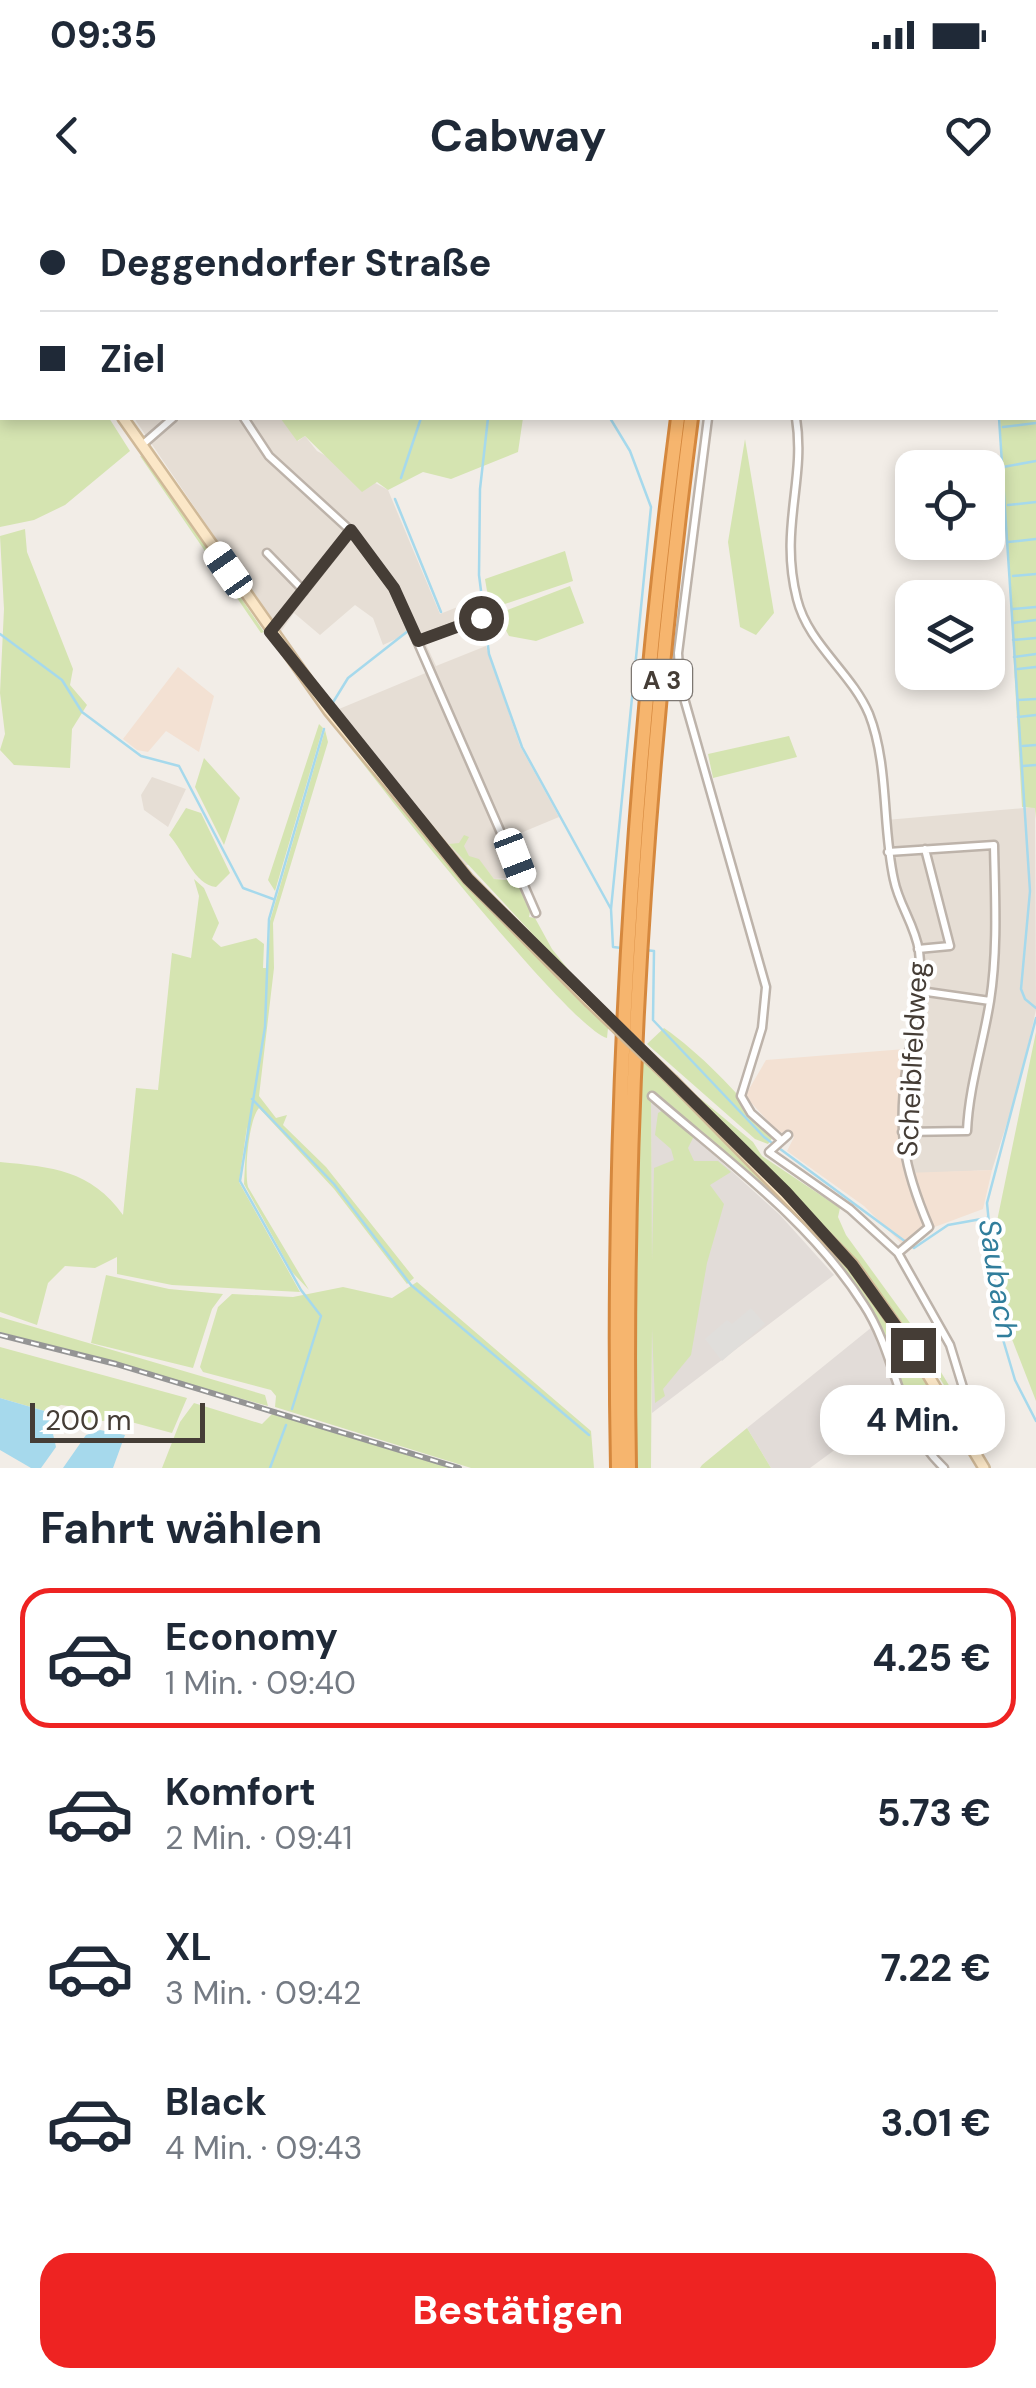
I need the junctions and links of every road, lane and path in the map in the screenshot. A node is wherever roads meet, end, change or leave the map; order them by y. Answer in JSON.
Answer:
{"nodes":[{"id":1,"x":125,"y":420,"type":"edge"},
{"id":2,"x":169,"y":420,"type":"edge"},
{"id":3,"x":245,"y":420,"type":"edge"},
{"id":4,"x":678,"y":420,"type":"edge"},
{"id":5,"x":691,"y":420,"type":"edge"},
{"id":6,"x":708,"y":420,"type":"edge"},
{"id":7,"x":796,"y":420,"type":"edge"},
{"id":8,"x":142,"y":445,"type":"junction"},
{"id":9,"x":351,"y":530,"type":"junction"},
{"id":10,"x":267,"y":553,"type":"dead end"},
{"id":11,"x":304,"y":591,"type":"junction"},
{"id":12,"x":486,"y":615,"type":"dead end"},
{"id":13,"x":270,"y":632,"type":"junction"},
{"id":14,"x":418,"y":641,"type":"junction"},
{"id":15,"x":925,"y":849,"type":"junction"},
{"id":16,"x":888,"y":852,"type":"junction"},
{"id":17,"x":536,"y":913,"type":"dead end"},
{"id":18,"x":634,"y":950,"type":"junction"},
{"id":19,"x":918,"y":950,"type":"junction"},
{"id":20,"x":920,"y":991,"type":"junction"},
{"id":21,"x":990,"y":1001,"type":"junction"},
{"id":22,"x":652,"y":1096,"type":"dead end"},
{"id":23,"x":902,"y":1132,"type":"junction"},
{"id":24,"x":904,"y":1248,"type":"junction"},
{"id":25,"x":936,"y":1385,"type":"junction"},
{"id":26,"x":955,"y":1416,"type":"junction"},
{"id":27,"x":936,"y":1422,"type":"junction"},
{"id":28,"x":917,"y":1436,"type":"junction"},
{"id":29,"x":618,"y":1468,"type":"edge"},
{"id":30,"x":628,"y":1468,"type":"edge"},
{"id":31,"x":944,"y":1468,"type":"edge"},
{"id":32,"x":984,"y":1468,"type":"edge"}],
"edges":[{"from":1,"to":8,"type":"main road"},
{"from":2,"to":8,"type":"street"},
{"from":3,"to":9,"type":"street"},
{"from":4,"to":18,"type":"highway","number":"A 3"},
{"from":5,"to":18,"type":"highway","number":"A 3"},
{"from":6,"to":24,"type":"street"},
{"from":7,"to":16,"type":"street","name":"Scheiblfeldweg"},
{"from":8,"to":13,"type":"main road"},
{"from":9,"to":11,"type":"street"},
{"from":9,"to":14,"type":"street"},
{"from":10,"to":11,"type":"street"},
{"from":11,"to":13,"type":"street"},
{"from":12,"to":14,"type":"street"},
{"from":13,"to":25,"type":"main road","bridge":true},
{"from":14,"to":17,"type":"street"},
{"from":15,"to":16,"type":"street"},
{"from":15,"to":19,"type":"street"},
{"from":15,"to":21,"type":"street"},
{"from":16,"to":19,"type":"street","name":"Scheiblfeldweg"},
{"from":18,"to":29,"type":"highway","number":"A 3"},
{"from":18,"to":30,"type":"highway","number":"A 3"},
{"from":19,"to":20,"type":"street","name":"Scheiblfeldweg"},
{"from":20,"to":21,"type":"street"},
{"from":20,"to":23,"type":"street","name":"Scheiblfeldweg"},
{"from":21,"to":23,"type":"street"},
{"from":22,"to":28,"type":"street"},
{"from":23,"to":24,"type":"street","name":"Scheiblfeldweg"},
{"from":24,"to":26,"type":"street"},
{"from":25,"to":26,"type":"main road"},
{"from":25,"to":27,"type":"street"},
{"from":26,"to":27,"type":"street"},
{"from":26,"to":28,"type":"street"},
{"from":26,"to":32,"type":"main road"},
{"from":27,"to":28,"type":"street"},
{"from":28,"to":31,"type":"street"}]}
